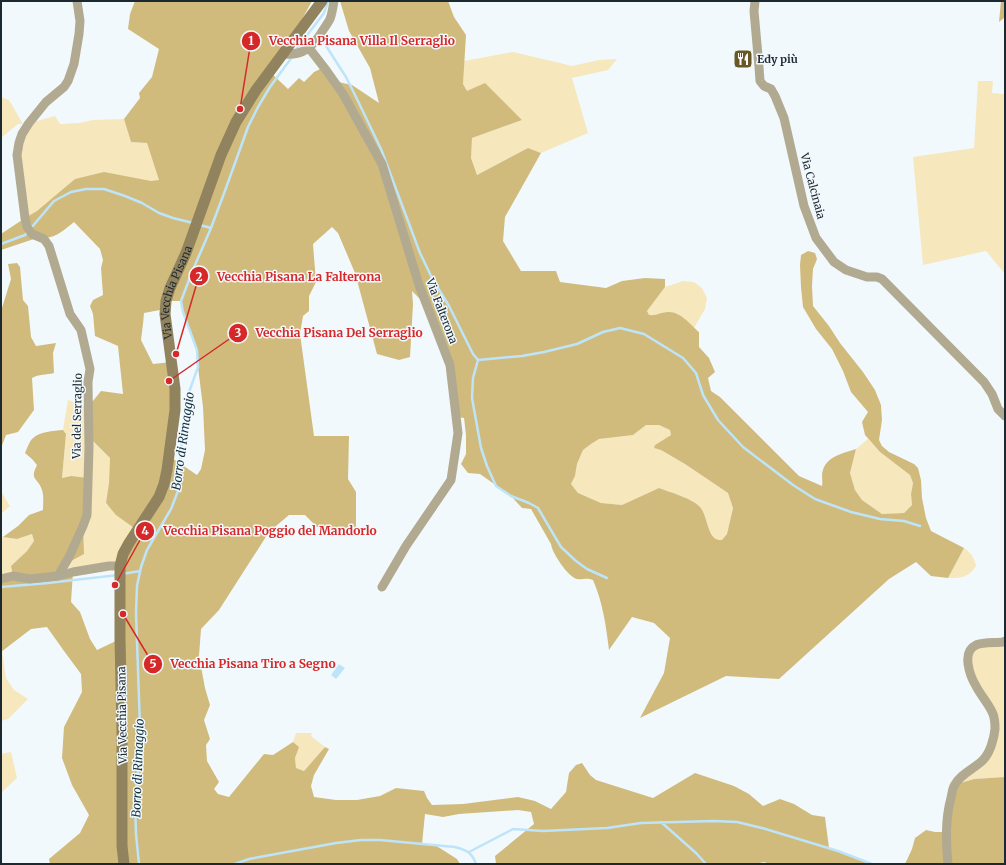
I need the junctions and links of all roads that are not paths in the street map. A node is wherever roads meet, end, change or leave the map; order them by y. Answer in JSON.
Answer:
{"nodes":[{"id":1,"x":77,"y":1,"type":"edge"},
{"id":2,"x":322,"y":1,"type":"edge"},
{"id":3,"x":334,"y":1,"type":"edge"},
{"id":4,"x":756,"y":1,"type":"edge"},
{"id":5,"x":309,"y":48,"type":"junction"},
{"id":6,"x":283,"y":54,"type":"junction"},
{"id":7,"x":1005,"y":416,"type":"edge"},
{"id":8,"x":120,"y":566,"type":"junction"},
{"id":9,"x":58,"y":576,"type":"junction"},
{"id":10,"x":1,"y":578,"type":"edge"},
{"id":11,"x":382,"y":587,"type":"dead end"},
{"id":12,"x":1005,"y":641,"type":"edge"},
{"id":13,"x":124,"y":864,"type":"edge"},
{"id":14,"x":948,"y":864,"type":"edge"}],
"edges":[{"from":1,"to":9,"type":"street","name":"Via del Serraglio"},
{"from":2,"to":6,"type":"main road","name":"Via Vecchia Pisana"},
{"from":3,"to":5,"type":"street"},
{"from":4,"to":7,"type":"street","name":"Via Calcinaia"},
{"from":5,"to":6,"type":"street"},
{"from":5,"to":11,"type":"street","name":"Via Falterona"},
{"from":6,"to":8,"type":"main road","name":"Via Vecchia Pisana"},
{"from":8,"to":9,"type":"street"},
{"from":8,"to":13,"type":"main road","name":"Via Vecchia Pisana"},
{"from":9,"to":10,"type":"street"},
{"from":12,"to":14,"type":"street"}]}
